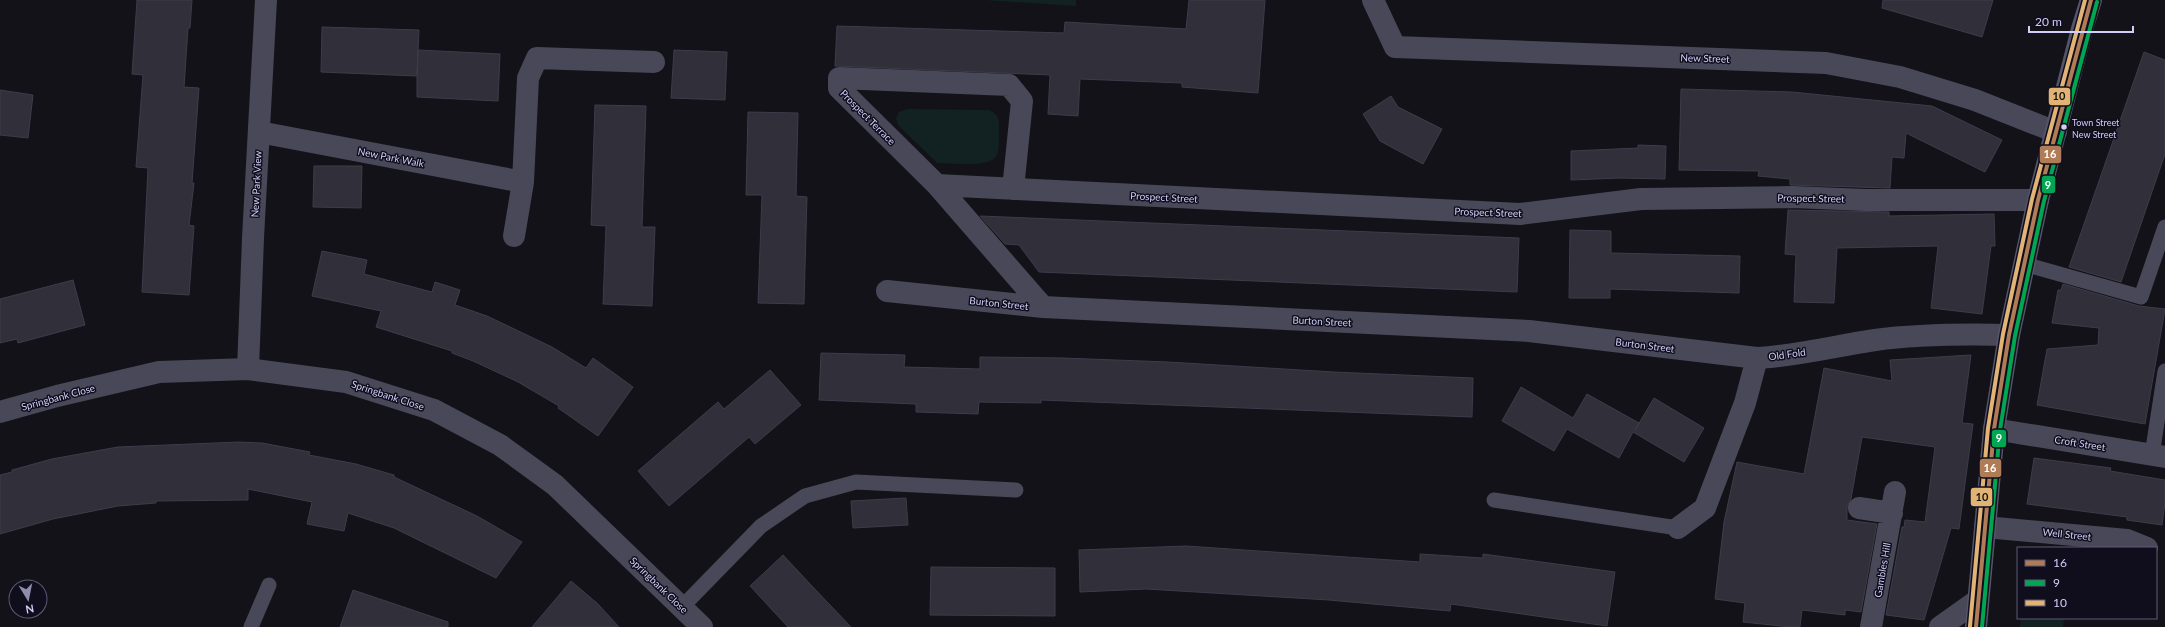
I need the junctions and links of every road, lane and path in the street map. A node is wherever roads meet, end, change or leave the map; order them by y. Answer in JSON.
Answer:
{"nodes":[{"id":1,"x":266,"y":0,"type":"edge"},
{"id":2,"x":1373,"y":0,"type":"edge"},
{"id":3,"x":2092,"y":0,"type":"edge"},
{"id":4,"x":654,"y":62,"type":"dead end"},
{"id":5,"x":259,"y":132,"type":"junction"},
{"id":6,"x":2056,"y":132,"type":"junction"},
{"id":7,"x":523,"y":182,"type":"junction"},
{"id":8,"x":937,"y":185,"type":"junction"},
{"id":9,"x":1014,"y":189,"type":"junction"},
{"id":10,"x":2038,"y":200,"type":"junction"},
{"id":11,"x":2165,"y":227,"type":"edge"},
{"id":12,"x":514,"y":236,"type":"dead end"},
{"id":13,"x":2024,"y":264,"type":"junction"},
{"id":14,"x":887,"y":291,"type":"dead end"},
{"id":15,"x":1043,"y":307,"type":"junction"},
{"id":16,"x":2010,"y":335,"type":"junction"},
{"id":17,"x":1757,"y":358,"type":"junction"},
{"id":18,"x":248,"y":368,"type":"junction"},
{"id":19,"x":2165,"y":372,"type":"edge"},
{"id":20,"x":0,"y":412,"type":"edge"},
{"id":21,"x":1994,"y":429,"type":"junction"},
{"id":22,"x":2159,"y":456,"type":"edge"},
{"id":23,"x":1016,"y":490,"type":"dead end"},
{"id":24,"x":1895,"y":492,"type":"dead end"},
{"id":25,"x":1494,"y":500,"type":"dead end"},
{"id":26,"x":1858,"y":508,"type":"dead end"},
{"id":27,"x":1892,"y":514,"type":"junction"},
{"id":28,"x":1985,"y":526,"type":"junction"},
{"id":29,"x":1678,"y":528,"type":"joint"},
{"id":30,"x":2144,"y":547,"type":"edge"},
{"id":31,"x":269,"y":585,"type":"dead end"},
{"id":32,"x":1978,"y":600,"type":"junction"},
{"id":33,"x":683,"y":606,"type":"junction"},
{"id":34,"x":251,"y":627,"type":"edge"},
{"id":35,"x":702,"y":627,"type":"edge"},
{"id":36,"x":1872,"y":627,"type":"edge"},
{"id":37,"x":1940,"y":627,"type":"edge"},
{"id":38,"x":1976,"y":627,"type":"edge"}],
"edges":[{"from":1,"to":5,"type":"street","name":"New Park View"},
{"from":2,"to":6,"type":"street","name":"New Street"},
{"from":3,"to":6,"type":"main road"},
{"from":4,"to":7,"type":"street"},
{"from":5,"to":7,"type":"street","name":"New Park Walk"},
{"from":5,"to":18,"type":"street","name":"New Park View"},
{"from":6,"to":10,"type":"main road"},
{"from":7,"to":12,"type":"street"},
{"from":8,"to":9,"type":"street","name":"Prospect Street"},
{"from":8,"to":9,"type":"street","name":"Prospect Terrace"},
{"from":8,"to":15,"type":"street","name":"Prospect Terrace"},
{"from":9,"to":10,"type":"street","name":"Prospect Street"},
{"from":10,"to":13,"type":"main road"},
{"from":11,"to":13,"type":"lane"},
{"from":13,"to":16,"type":"main road"},
{"from":14,"to":15,"type":"street","name":"Burton Street"},
{"from":15,"to":17,"type":"street","name":"Burton Street"},
{"from":16,"to":17,"type":"street","name":"Old Fold"},
{"from":16,"to":21,"type":"main road"},
{"from":17,"to":29,"type":"street","name":"Old Fold"},
{"from":18,"to":20,"type":"street","name":"Springbank Close"},
{"from":18,"to":33,"type":"street","name":"Springbank Close"},
{"from":19,"to":22,"type":"lane"},
{"from":21,"to":22,"type":"street","name":"Croft Street"},
{"from":21,"to":28,"type":"main road"},
{"from":23,"to":33,"type":"lane"},
{"from":24,"to":27,"type":"street","name":"Gambles Hill"},
{"from":25,"to":29,"type":"lane"},
{"from":26,"to":27,"type":"street"},
{"from":27,"to":36,"type":"street","name":"Gambles Hill"},
{"from":28,"to":30,"type":"street","name":"Well Street"},
{"from":28,"to":32,"type":"main road"},
{"from":31,"to":34,"type":"lane"},
{"from":32,"to":37,"type":"street"},
{"from":32,"to":38,"type":"main road"},
{"from":33,"to":35,"type":"street","name":"Springbank Close"}]}
